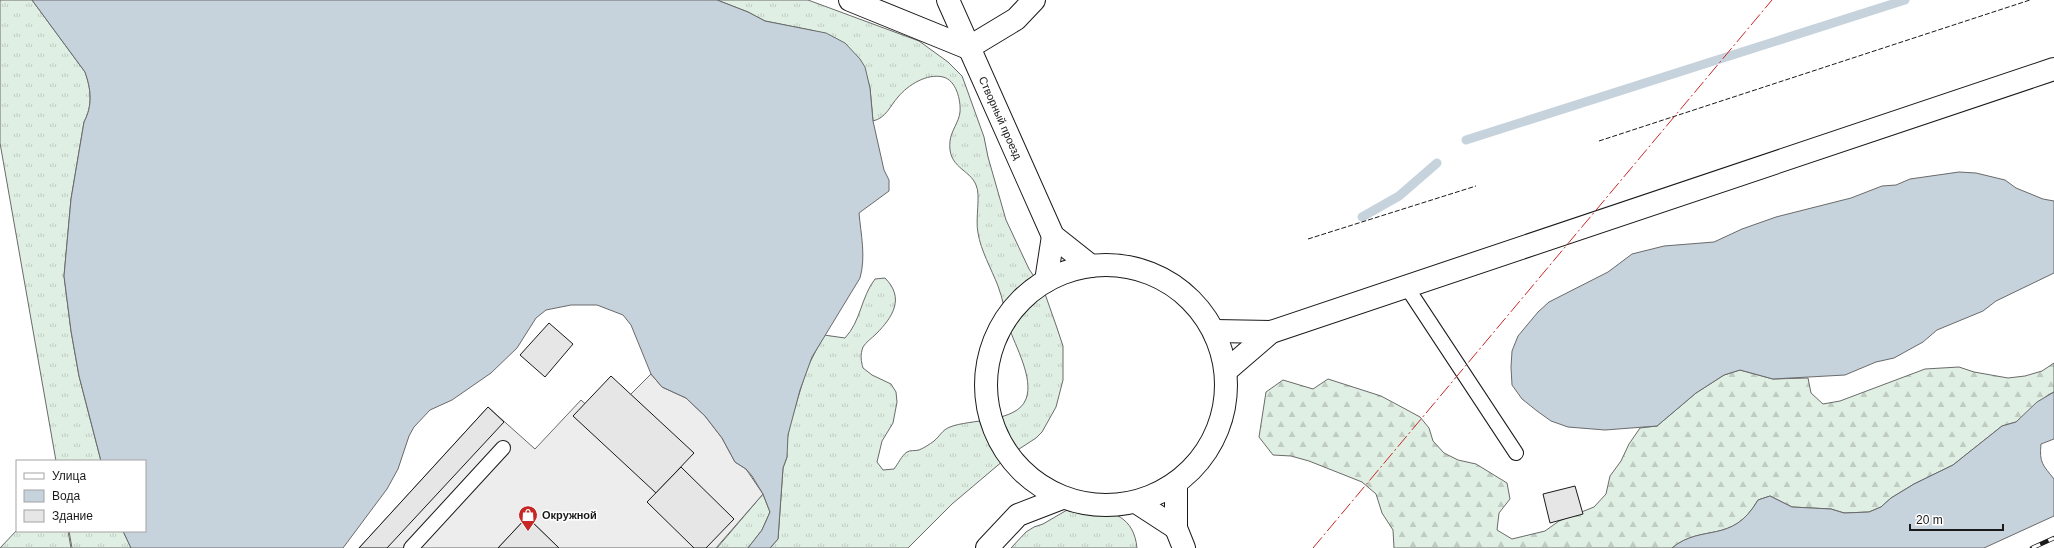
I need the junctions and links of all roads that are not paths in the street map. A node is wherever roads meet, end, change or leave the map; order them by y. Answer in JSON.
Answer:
{"nodes":[{"id":1,"x":850,"y":0,"type":"edge"},
{"id":2,"x":948,"y":0,"type":"edge"},
{"id":3,"x":1034,"y":0,"type":"edge"},
{"id":4,"x":968,"y":48,"type":"junction"},
{"id":5,"x":2054,"y":68,"type":"edge"},
{"id":6,"x":1053,"y":236,"type":"junction"},
{"id":7,"x":1091,"y":266,"type":"junction"},
{"id":8,"x":1046,"y":281,"type":"junction"},
{"id":9,"x":1406,"y":286,"type":"junction"},
{"id":10,"x":1215,"y":331,"type":"junction"},
{"id":11,"x":1271,"y":332,"type":"junction"},
{"id":12,"x":1227,"y":370,"type":"junction"},
{"id":13,"x":503,"y":448,"type":"dead end"},
{"id":14,"x":1516,"y":453,"type":"dead end"},
{"id":15,"x":1025,"y":474,"type":"junction"},
{"id":16,"x":1176,"y":483,"type":"junction"},
{"id":17,"x":1062,"y":498,"type":"junction"},
{"id":18,"x":1136,"y":502,"type":"junction"},
{"id":19,"x":1018,"y":515,"type":"junction"},
{"id":20,"x":1176,"y":528,"type":"junction"},
{"id":21,"x":411,"y":548,"type":"edge"},
{"id":22,"x":987,"y":548,"type":"edge"},
{"id":23,"x":1184,"y":548,"type":"edge"}],
"edges":[{"from":1,"to":4,"type":"main road"},
{"from":2,"to":4,"type":"main road","name":"Створный проезд"},
{"from":3,"to":4,"type":"main road"},
{"from":4,"to":6,"type":"main road","name":"Створный проезд"},
{"from":5,"to":9,"type":"main road"},
{"from":6,"to":7,"type":"main road"},
{"from":6,"to":8,"type":"main road"},
{"from":7,"to":8,"type":"main road"},
{"from":7,"to":10,"type":"main road"},
{"from":8,"to":15,"type":"main road"},
{"from":9,"to":11,"type":"main road"},
{"from":9,"to":14,"type":"lane"},
{"from":10,"to":11,"type":"main road"},
{"from":10,"to":12,"type":"main road"},
{"from":11,"to":12,"type":"main road"},
{"from":12,"to":16,"type":"main road"},
{"from":13,"to":21,"type":"lane"},
{"from":15,"to":17,"type":"main road"},
{"from":15,"to":19,"type":"main road"},
{"from":16,"to":18,"type":"main road"},
{"from":16,"to":20,"type":"main road"},
{"from":17,"to":18,"type":"main road"},
{"from":17,"to":19,"type":"main road"},
{"from":18,"to":20,"type":"main road"},
{"from":19,"to":22,"type":"main road"},
{"from":20,"to":23,"type":"main road"}]}
